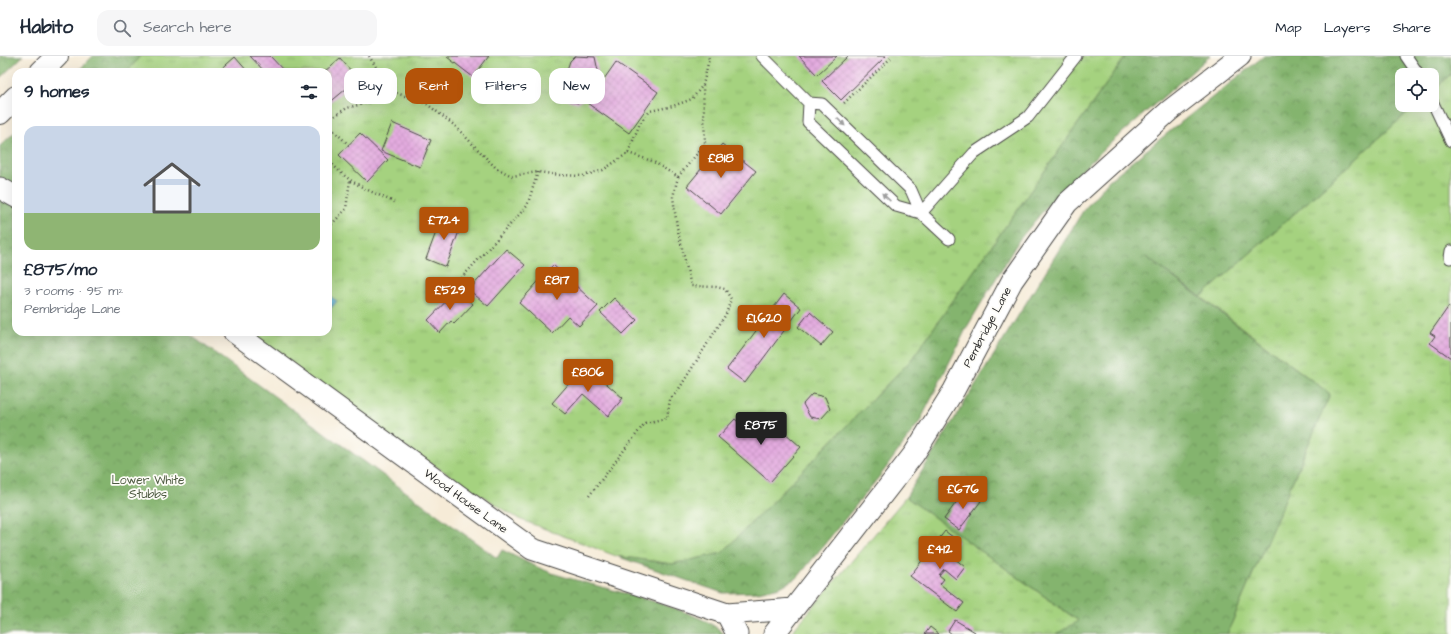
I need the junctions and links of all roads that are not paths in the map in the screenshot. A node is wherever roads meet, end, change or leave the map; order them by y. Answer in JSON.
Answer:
{"nodes":[{"id":1,"x":57,"y":56,"type":"edge"},
{"id":2,"x":762,"y":56,"type":"edge"},
{"id":3,"x":1076,"y":56,"type":"edge"},
{"id":4,"x":1240,"y":56,"type":"edge"},
{"id":5,"x":1406,"y":56,"type":"edge"},
{"id":6,"x":45,"y":68,"type":"edge"},
{"id":7,"x":1414,"y":68,"type":"edge"},
{"id":8,"x":12,"y":101,"type":"edge"},
{"id":9,"x":809,"y":103,"type":"junction"},
{"id":10,"x":1437,"y":112,"type":"edge"},
{"id":11,"x":0,"y":113,"type":"edge"},
{"id":12,"x":1451,"y":141,"type":"edge"},
{"id":13,"x":0,"y":188,"type":"edge"},
{"id":14,"x":12,"y":195,"type":"edge"},
{"id":15,"x":920,"y":213,"type":"junction"},
{"id":16,"x":949,"y":239,"type":"dead end"},
{"id":17,"x":239,"y":336,"type":"edge"},
{"id":18,"x":793,"y":609,"type":"junction"},
{"id":19,"x":727,"y":614,"type":"junction"},
{"id":20,"x":737,"y":634,"type":"edge"},
{"id":21,"x":774,"y":634,"type":"edge"}],
"edges":[{"from":1,"to":6,"type":"street"},
{"from":2,"to":9,"type":"lane"},
{"from":3,"to":15,"type":"lane"},
{"from":4,"to":18,"type":"street","name":"Pembridge Lane"},
{"from":5,"to":7,"type":"lane"},
{"from":8,"to":11,"type":"street"},
{"from":9,"to":15,"type":"lane","one_way":true},
{"from":15,"to":9,"type":"lane","one_way":true},
{"from":10,"to":12,"type":"lane"},
{"from":13,"to":14,"type":"street"},
{"from":15,"to":16,"type":"lane"},
{"from":17,"to":19,"type":"street","name":"Wood House Lane"},
{"from":18,"to":19,"type":"street","name":"Wood House Lane"},
{"from":18,"to":21,"type":"street","name":"Pembridge Lane"},
{"from":19,"to":20,"type":"street"}]}
